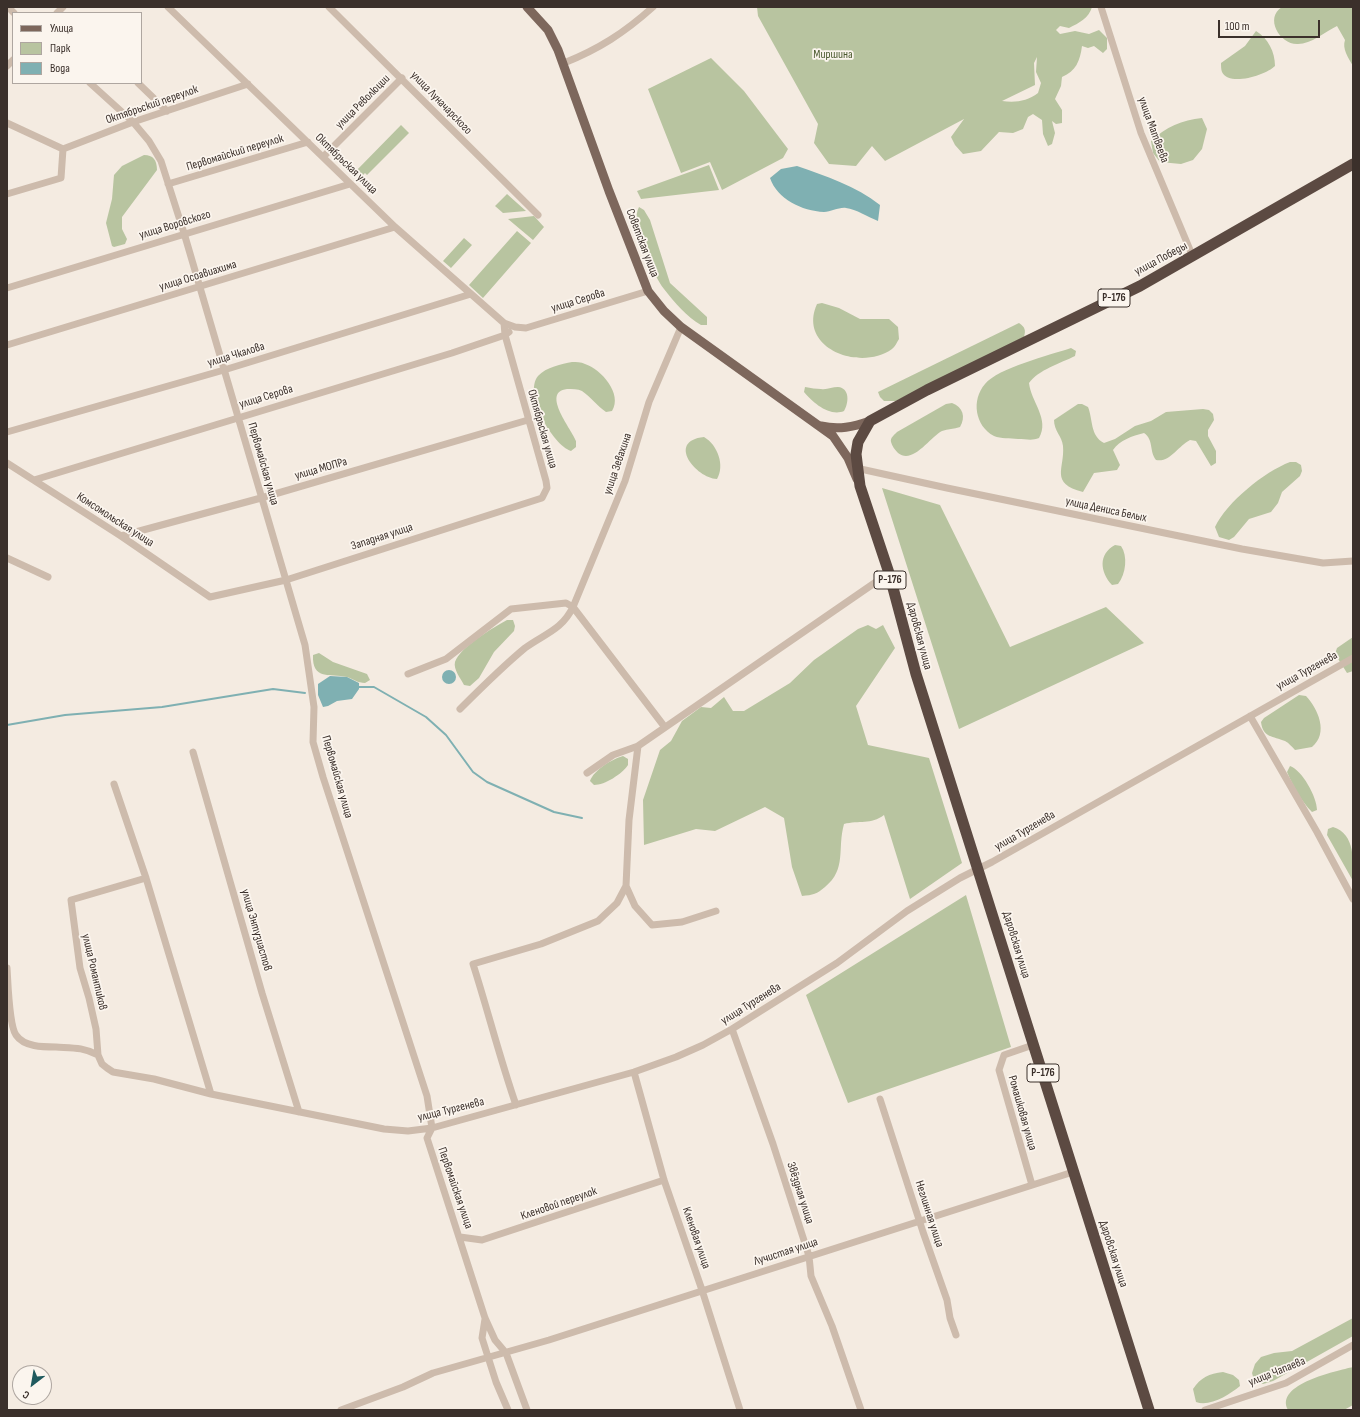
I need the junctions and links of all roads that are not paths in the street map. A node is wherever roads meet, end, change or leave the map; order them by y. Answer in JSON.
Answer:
{"nodes":[{"id":1,"x":168,"y":7,"type":"edge"},
{"id":2,"x":329,"y":7,"type":"edge"},
{"id":3,"x":527,"y":7,"type":"edge"},
{"id":4,"x":653,"y":7,"type":"edge"},
{"id":5,"x":1101,"y":7,"type":"edge"},
{"id":6,"x":564,"y":63,"type":"junction"},
{"id":7,"x":402,"y":78,"type":"junction"},
{"id":8,"x":91,"y":84,"type":"edge"},
{"id":9,"x":139,"y":84,"type":"edge"},
{"id":10,"x":248,"y":84,"type":"junction"},
{"id":11,"x":167,"y":111,"type":"junction"},
{"id":12,"x":133,"y":122,"type":"junction"},
{"id":13,"x":7,"y":123,"type":"edge"},
{"id":14,"x":308,"y":142,"type":"junction"},
{"id":15,"x":63,"y":149,"type":"junction"},
{"id":16,"x":323,"y":158,"type":"junction"},
{"id":17,"x":1353,"y":164,"type":"edge"},
{"id":18,"x":168,"y":184,"type":"junction"},
{"id":19,"x":350,"y":184,"type":"junction"},
{"id":20,"x":7,"y":194,"type":"edge"},
{"id":21,"x":538,"y":215,"type":"dead end"},
{"id":22,"x":395,"y":227,"type":"junction"},
{"id":23,"x":184,"y":233,"type":"junction"},
{"id":24,"x":1193,"y":257,"type":"junction"},
{"id":25,"x":199,"y":287,"type":"junction"},
{"id":26,"x":7,"y":288,"type":"edge"},
{"id":27,"x":648,"y":291,"type":"junction"},
{"id":28,"x":471,"y":294,"type":"junction"},
{"id":29,"x":504,"y":323,"type":"junction"},
{"id":30,"x":515,"y":327,"type":"junction"},
{"id":31,"x":681,"y":327,"type":"junction"},
{"id":32,"x":505,"y":335,"type":"junction"},
{"id":33,"x":7,"y":345,"type":"edge"},
{"id":34,"x":224,"y":370,"type":"junction"},
{"id":35,"x":239,"y":417,"type":"junction"},
{"id":36,"x":528,"y":420,"type":"junction"},
{"id":37,"x":870,"y":421,"type":"junction"},
{"id":38,"x":818,"y":425,"type":"junction"},
{"id":39,"x":846,"y":428,"type":"joint"},
{"id":40,"x":7,"y":432,"type":"edge"},
{"id":41,"x":841,"y":445,"type":"joint"},
{"id":42,"x":7,"y":463,"type":"edge"},
{"id":43,"x":856,"y":468,"type":"junction"},
{"id":44,"x":34,"y":480,"type":"junction"},
{"id":45,"x":546,"y":481,"type":"joint"},
{"id":46,"x":860,"y":486,"type":"junction"},
{"id":47,"x":261,"y":498,"type":"junction"},
{"id":48,"x":121,"y":536,"type":"junction"},
{"id":49,"x":7,"y":558,"type":"edge"},
{"id":50,"x":1353,"y":561,"type":"edge"},
{"id":51,"x":889,"y":573,"type":"junction"},
{"id":52,"x":48,"y":577,"type":"dead end"},
{"id":53,"x":286,"y":580,"type":"junction"},
{"id":54,"x":210,"y":597,"type":"joint"},
{"id":55,"x":573,"y":607,"type":"junction"},
{"id":56,"x":1353,"y":658,"type":"edge"},
{"id":57,"x":408,"y":674,"type":"dead end"},
{"id":58,"x":460,"y":709,"type":"dead end"},
{"id":59,"x":1250,"y":716,"type":"junction"},
{"id":60,"x":664,"y":726,"type":"junction"},
{"id":61,"x":638,"y":746,"type":"junction"},
{"id":62,"x":193,"y":752,"type":"dead end"},
{"id":63,"x":587,"y":773,"type":"dead end"},
{"id":64,"x":114,"y":784,"type":"dead end"},
{"id":65,"x":979,"y":869,"type":"junction"},
{"id":66,"x":146,"y":878,"type":"junction"},
{"id":67,"x":626,"y":886,"type":"junction"},
{"id":68,"x":1353,"y":899,"type":"edge"},
{"id":69,"x":716,"y":911,"type":"dead end"},
{"id":70,"x":7,"y":968,"type":"edge"},
{"id":71,"x":732,"y":1029,"type":"junction"},
{"id":72,"x":1033,"y":1045,"type":"junction"},
{"id":73,"x":98,"y":1055,"type":"junction"},
{"id":74,"x":634,"y":1072,"type":"junction"},
{"id":75,"x":211,"y":1094,"type":"junction"},
{"id":76,"x":880,"y":1099,"type":"dead end"},
{"id":77,"x":516,"y":1105,"type":"junction"},
{"id":78,"x":299,"y":1112,"type":"junction"},
{"id":79,"x":432,"y":1128,"type":"junction"},
{"id":80,"x":1073,"y":1172,"type":"junction"},
{"id":81,"x":664,"y":1180,"type":"junction"},
{"id":82,"x":1032,"y":1185,"type":"junction"},
{"id":83,"x":920,"y":1221,"type":"junction"},
{"id":84,"x":460,"y":1237,"type":"junction"},
{"id":85,"x":809,"y":1256,"type":"junction"},
{"id":86,"x":702,"y":1290,"type":"junction"},
{"id":87,"x":485,"y":1318,"type":"junction"},
{"id":88,"x":956,"y":1335,"type":"dead end"},
{"id":89,"x":1353,"y":1346,"type":"edge"},
{"id":90,"x":506,"y":1353,"type":"junction"},
{"id":91,"x":488,"y":1358,"type":"junction"},
{"id":92,"x":341,"y":1410,"type":"edge"},
{"id":93,"x":508,"y":1410,"type":"edge"},
{"id":94,"x":527,"y":1410,"type":"edge"},
{"id":95,"x":740,"y":1410,"type":"edge"},
{"id":96,"x":861,"y":1410,"type":"edge"},
{"id":97,"x":1149,"y":1410,"type":"edge"},
{"id":98,"x":1205,"y":1410,"type":"edge"}],
"edges":[{"from":1,"to":10,"type":"street","name":"Октябрьская улица"},
{"from":2,"to":7,"type":"street","name":"улица Луначарского"},
{"from":3,"to":6,"type":"main road","name":"Советская улица"},
{"from":4,"to":6,"type":"street"},
{"from":5,"to":24,"type":"street","name":"улица Матвеева"},
{"from":6,"to":27,"type":"main road","name":"Советская улица"},
{"from":7,"to":16,"type":"street","name":"улица Революции"},
{"from":7,"to":21,"type":"street","name":"улица Луначарского"},
{"from":8,"to":12,"type":"street","name":"Первомайская улица"},
{"from":9,"to":11,"type":"street"},
{"from":10,"to":11,"type":"street","name":"Октябрьский переулок"},
{"from":10,"to":14,"type":"street","name":"Октябрьская улица"},
{"from":11,"to":12,"type":"street","name":"Октябрьский переулок"},
{"from":12,"to":15,"type":"street","name":"Октябрьский переулок"},
{"from":12,"to":18,"type":"street","name":"Первомайская улица"},
{"from":13,"to":15,"type":"street"},
{"from":14,"to":16,"type":"street","name":"Октябрьская улица"},
{"from":14,"to":18,"type":"street","name":"Первомайский переулок"},
{"from":15,"to":20,"type":"street"},
{"from":16,"to":19,"type":"street","name":"Октябрьская улица"},
{"from":17,"to":24,"type":"highway","name":"улица Победы","number":"Р-176"},
{"from":18,"to":23,"type":"street","name":"Первомайская улица"},
{"from":19,"to":22,"type":"street","name":"Октябрьская улица"},
{"from":19,"to":23,"type":"street","name":"улица Воровского"},
{"from":22,"to":25,"type":"street","name":"улица Осоавиахима"},
{"from":22,"to":28,"type":"street","name":"Октябрьская улица"},
{"from":23,"to":25,"type":"street","name":"Первомайская улица"},
{"from":23,"to":26,"type":"street","name":"улица Воровского"},
{"from":24,"to":37,"type":"highway","name":"улица Победы","number":"Р-176"},
{"from":25,"to":33,"type":"street","name":"улица Осоавиахима"},
{"from":25,"to":34,"type":"street","name":"Первомайская улица"},
{"from":27,"to":30,"type":"street","name":"улица Серова"},
{"from":27,"to":31,"type":"main road","name":"Советская улица"},
{"from":28,"to":29,"type":"street","name":"Октябрьская улица"},
{"from":28,"to":34,"type":"street","name":"улица Чкалова"},
{"from":29,"to":30,"type":"street","name":"Октябрьская улица"},
{"from":29,"to":32,"type":"street","name":"Октябрьская улица"},
{"from":30,"to":32,"type":"street"},
{"from":31,"to":38,"type":"main road","name":"Советская улица"},
{"from":31,"to":55,"type":"street","name":"улица Зевахина"},
{"from":32,"to":35,"type":"street","name":"улица Серова"},
{"from":32,"to":36,"type":"street","name":"Октябрьская улица"},
{"from":34,"to":35,"type":"street","name":"Первомайская улица"},
{"from":34,"to":40,"type":"street","name":"улица Чкалова"},
{"from":35,"to":44,"type":"street","name":"улица Серова"},
{"from":35,"to":47,"type":"street","name":"Первомайская улица"},
{"from":36,"to":45,"type":"street","name":"Октябрьская улица"},
{"from":36,"to":47,"type":"street","name":"улица МОПРа"},
{"from":37,"to":39,"type":"main road","name":"улица Победы"},
{"from":37,"to":43,"type":"highway","name":"Даровская улица","number":"Р-176"},
{"from":38,"to":39,"type":"main road","name":"Советская улица"},
{"from":38,"to":41,"type":"main road","name":"Советская улица"},
{"from":41,"to":46,"type":"main road","name":"Даровская улица"},
{"from":42,"to":44,"type":"street","name":"Комсомольская улица"},
{"from":43,"to":46,"type":"highway","name":"Даровская улица","number":"Р-176"},
{"from":43,"to":50,"type":"street","name":"улица Дениса Белых"},
{"from":44,"to":48,"type":"street","name":"Комсомольская улица"},
{"from":45,"to":53,"type":"street","name":"Западная улица"},
{"from":46,"to":51,"type":"highway","name":"Даровская улица","number":"Р-176"},
{"from":47,"to":48,"type":"street","name":"улица МОПРа"},
{"from":47,"to":53,"type":"street","name":"Первомайская улица"},
{"from":48,"to":54,"type":"street","name":"Комсомольская улица"},
{"from":49,"to":52,"type":"street"},
{"from":51,"to":60,"type":"street"},
{"from":51,"to":65,"type":"highway","name":"Даровская улица","number":"Р-176"},
{"from":53,"to":54,"type":"street","name":"Западная улица"},
{"from":53,"to":79,"type":"street","name":"Первомайская улица"},
{"from":55,"to":57,"type":"street"},
{"from":55,"to":58,"type":"street","name":"улица Зевахина"},
{"from":55,"to":60,"type":"street"},
{"from":56,"to":59,"type":"street","name":"улица Тургенева"},
{"from":59,"to":65,"type":"street","name":"улица Тургенева"},
{"from":59,"to":68,"type":"street"},
{"from":60,"to":61,"type":"street"},
{"from":61,"to":63,"type":"street"},
{"from":61,"to":67,"type":"street"},
{"from":62,"to":78,"type":"street","name":"улица Энтузиастов"},
{"from":64,"to":66,"type":"street"},
{"from":65,"to":71,"type":"street","name":"улица Тургенева"},
{"from":65,"to":72,"type":"highway","name":"Даровская улица","number":"Р-176"},
{"from":66,"to":73,"type":"street","name":"улица Романтиков"},
{"from":66,"to":75,"type":"street"},
{"from":67,"to":69,"type":"street"},
{"from":67,"to":77,"type":"street"},
{"from":70,"to":73,"type":"street"},
{"from":71,"to":74,"type":"street","name":"улица Тургенева"},
{"from":71,"to":85,"type":"street","name":"Звёздная улица"},
{"from":72,"to":80,"type":"highway","name":"Даровская улица","number":"Р-176"},
{"from":72,"to":82,"type":"street","name":"Ромашковая улица"},
{"from":73,"to":75,"type":"street","name":"улица Тургенева"},
{"from":74,"to":77,"type":"street","name":"улица Тургенева"},
{"from":74,"to":81,"type":"street","name":"Кленовая улица"},
{"from":75,"to":78,"type":"street","name":"улица Тургенева"},
{"from":76,"to":83,"type":"street","name":"Неглинная улица"},
{"from":77,"to":79,"type":"street","name":"улица Тургенева"},
{"from":78,"to":79,"type":"street","name":"улица Тургенева"},
{"from":79,"to":84,"type":"street","name":"Первомайская улица"},
{"from":80,"to":82,"type":"street","name":"Лучистая улица"},
{"from":80,"to":97,"type":"highway","name":"Даровская улица","number":"Р-176"},
{"from":81,"to":84,"type":"street","name":"Кленовой переулок"},
{"from":81,"to":86,"type":"street","name":"Кленовая улица"},
{"from":82,"to":83,"type":"street","name":"Лучистая улица"},
{"from":83,"to":85,"type":"street","name":"Лучистая улица"},
{"from":83,"to":88,"type":"street","name":"Неглинная улица"},
{"from":84,"to":87,"type":"street","name":"Первомайская улица"},
{"from":85,"to":86,"type":"street","name":"Лучистая улица"},
{"from":85,"to":96,"type":"street","name":"Звёздная улица"},
{"from":86,"to":90,"type":"street","name":"Лучистая улица"},
{"from":86,"to":95,"type":"street","name":"Кленовая улица"},
{"from":87,"to":90,"type":"street","name":"Первомайская улица"},
{"from":87,"to":91,"type":"street"},
{"from":89,"to":98,"type":"street","name":"улица Чапаева"},
{"from":90,"to":91,"type":"street","name":"Лучистая улица"},
{"from":90,"to":94,"type":"street","name":"Первомайская улица"},
{"from":91,"to":92,"type":"street","name":"Лучистая улица"},
{"from":91,"to":93,"type":"street"}]}
